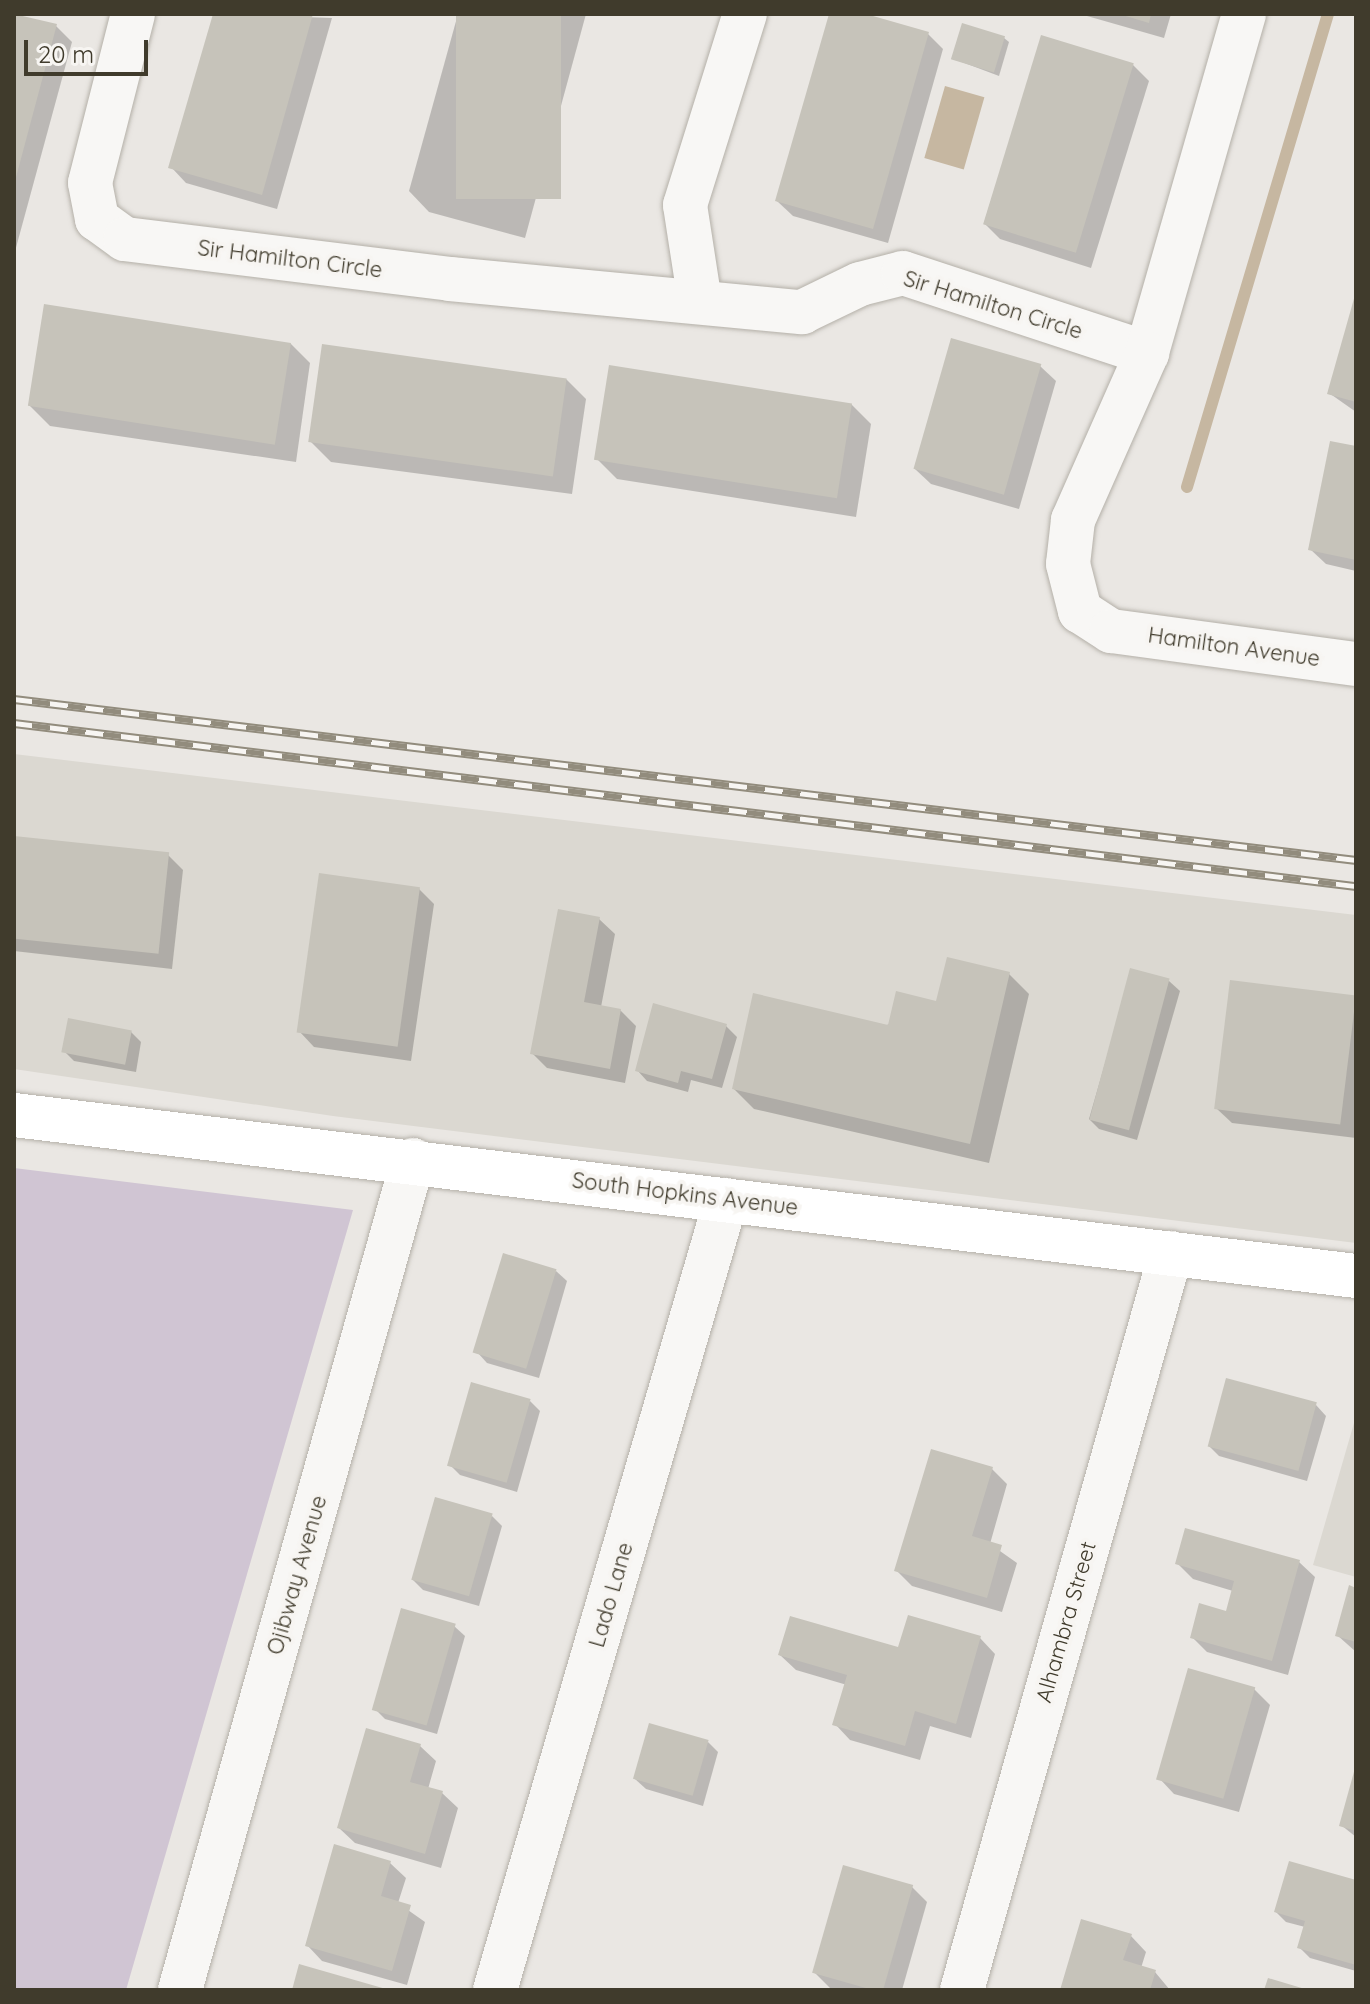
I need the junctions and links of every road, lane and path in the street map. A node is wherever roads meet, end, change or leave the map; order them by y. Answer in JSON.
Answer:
{"nodes":[{"id":1,"x":133,"y":14,"type":"edge"},
{"id":2,"x":745,"y":14,"type":"edge"},
{"id":3,"x":1244,"y":14,"type":"edge"},
{"id":4,"x":700,"y":302,"type":"junction"},
{"id":5,"x":1147,"y":353,"type":"junction"},
{"id":6,"x":1356,"y":664,"type":"edge"},
{"id":7,"x":14,"y":1115,"type":"edge"},
{"id":8,"x":413,"y":1160,"type":"junction"},
{"id":9,"x":726,"y":1200,"type":"junction"},
{"id":10,"x":1171,"y":1253,"type":"junction"},
{"id":11,"x":1356,"y":1276,"type":"edge"},
{"id":12,"x":180,"y":1990,"type":"edge"},
{"id":13,"x":495,"y":1990,"type":"edge"},
{"id":14,"x":962,"y":1990,"type":"edge"}],
"edges":[{"from":1,"to":4,"type":"street","name":"Sir Hamilton Circle"},
{"from":2,"to":4,"type":"street"},
{"from":3,"to":5,"type":"street"},
{"from":4,"to":5,"type":"street","name":"Sir Hamilton Circle"},
{"from":5,"to":6,"type":"street","name":"Hamilton Avenue"},
{"from":7,"to":8,"type":"street","name":"South Hopkins Avenue"},
{"from":8,"to":9,"type":"street","name":"South Hopkins Avenue"},
{"from":8,"to":12,"type":"street","name":"Ojibway Avenue"},
{"from":9,"to":10,"type":"street","name":"South Hopkins Avenue"},
{"from":9,"to":13,"type":"street","name":"Lado Lane"},
{"from":10,"to":11,"type":"street","name":"South Hopkins Avenue"},
{"from":10,"to":14,"type":"street","name":"Alhambra Street"}]}
